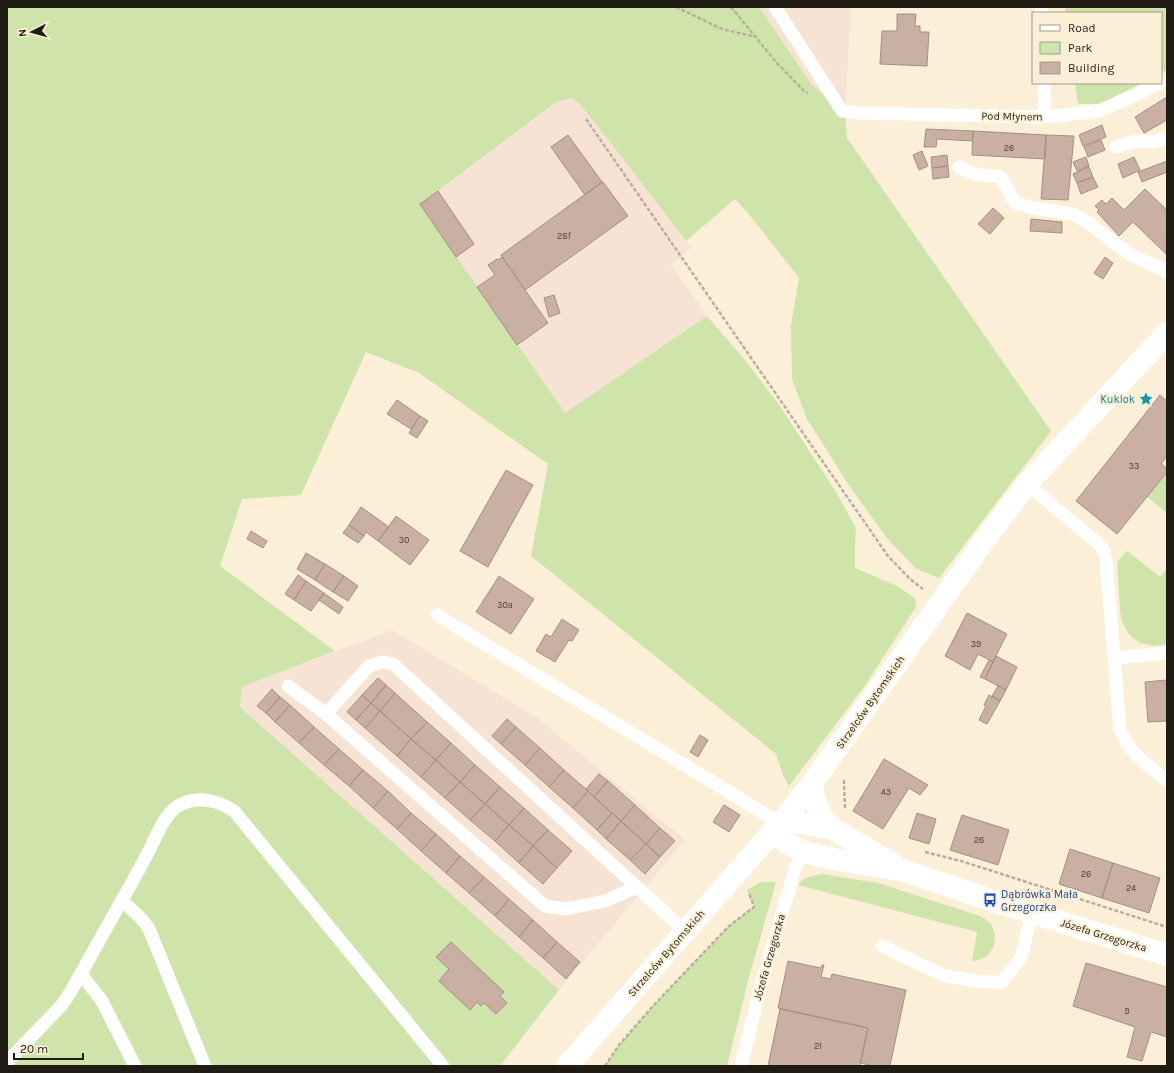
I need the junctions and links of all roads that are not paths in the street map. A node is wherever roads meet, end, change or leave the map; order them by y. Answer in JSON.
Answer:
{"nodes":[{"id":1,"x":775,"y":7,"type":"edge"},
{"id":2,"x":1044,"y":84,"type":"edge"},
{"id":3,"x":1156,"y":84,"type":"edge"},
{"id":4,"x":1045,"y":117,"type":"junction"},
{"id":5,"x":1167,"y":137,"type":"edge"},
{"id":6,"x":1116,"y":147,"type":"dead end"},
{"id":7,"x":959,"y":167,"type":"dead end"},
{"id":8,"x":1167,"y":273,"type":"edge"},
{"id":9,"x":1167,"y":333,"type":"edge"},
{"id":10,"x":1027,"y":484,"type":"junction"},
{"id":11,"x":437,"y":615,"type":"dead end"},
{"id":12,"x":1167,"y":653,"type":"edge"},
{"id":13,"x":1114,"y":658,"type":"junction"},
{"id":14,"x":288,"y":686,"type":"dead end"},
{"id":15,"x":326,"y":714,"type":"junction"},
{"id":16,"x":1167,"y":781,"type":"edge"},
{"id":17,"x":811,"y":785,"type":"junction"},
{"id":18,"x":841,"y":822,"type":"junction"},
{"id":19,"x":778,"y":825,"type":"junction"},
{"id":20,"x":807,"y":853,"type":"junction"},
{"id":21,"x":905,"y":871,"type":"junction"},
{"id":22,"x":637,"y":887,"type":"junction"},
{"id":23,"x":122,"y":901,"type":"junction"},
{"id":24,"x":1032,"y":913,"type":"junction"},
{"id":25,"x":686,"y":932,"type":"junction"},
{"id":26,"x":882,"y":946,"type":"dead end"},
{"id":27,"x":1167,"y":955,"type":"edge"},
{"id":28,"x":81,"y":974,"type":"junction"},
{"id":29,"x":7,"y":1062,"type":"edge"},
{"id":30,"x":135,"y":1066,"type":"edge"},
{"id":31,"x":205,"y":1066,"type":"edge"},
{"id":32,"x":443,"y":1066,"type":"edge"},
{"id":33,"x":567,"y":1066,"type":"edge"},
{"id":34,"x":741,"y":1066,"type":"edge"}],
"edges":[{"from":1,"to":4,"type":"lane","name":"Pod Młynem"},
{"from":2,"to":4,"type":"lane"},
{"from":3,"to":4,"type":"lane","name":"Pod Młynem"},
{"from":5,"to":6,"type":"lane"},
{"from":7,"to":8,"type":"lane"},
{"from":9,"to":10,"type":"street","name":"Strzelców Bytomskich"},
{"from":10,"to":13,"type":"lane"},
{"from":10,"to":17,"type":"street","name":"Strzelców Bytomskich"},
{"from":11,"to":19,"type":"lane"},
{"from":12,"to":13,"type":"lane"},
{"from":13,"to":16,"type":"lane"},
{"from":14,"to":15,"type":"lane"},
{"from":15,"to":22,"type":"lane"},
{"from":15,"to":22,"type":"lane"},
{"from":17,"to":18,"type":"street","name":"Józefa Grzegorzka"},
{"from":17,"to":19,"type":"street","name":"Strzelców Bytomskich"},
{"from":18,"to":19,"type":"street","name":"Józefa Grzegorzka"},
{"from":18,"to":21,"type":"street","name":"Józefa Grzegorzka"},
{"from":19,"to":20,"type":"street","name":"Józefa Grzegorzka"},
{"from":19,"to":25,"type":"street","name":"Strzelców Bytomskich"},
{"from":20,"to":21,"type":"street","name":"Józefa Grzegorzka"},
{"from":20,"to":34,"type":"lane","name":"Józefa Grzegorzka"},
{"from":21,"to":24,"type":"street","name":"Józefa Grzegorzka"},
{"from":22,"to":25,"type":"lane"},
{"from":23,"to":28,"type":"lane"},
{"from":23,"to":31,"type":"lane"},
{"from":23,"to":32,"type":"lane"},
{"from":24,"to":26,"type":"lane"},
{"from":24,"to":27,"type":"street","name":"Józefa Grzegorzka"},
{"from":25,"to":33,"type":"street","name":"Strzelców Bytomskich"},
{"from":28,"to":29,"type":"lane"},
{"from":28,"to":30,"type":"lane"}]}
